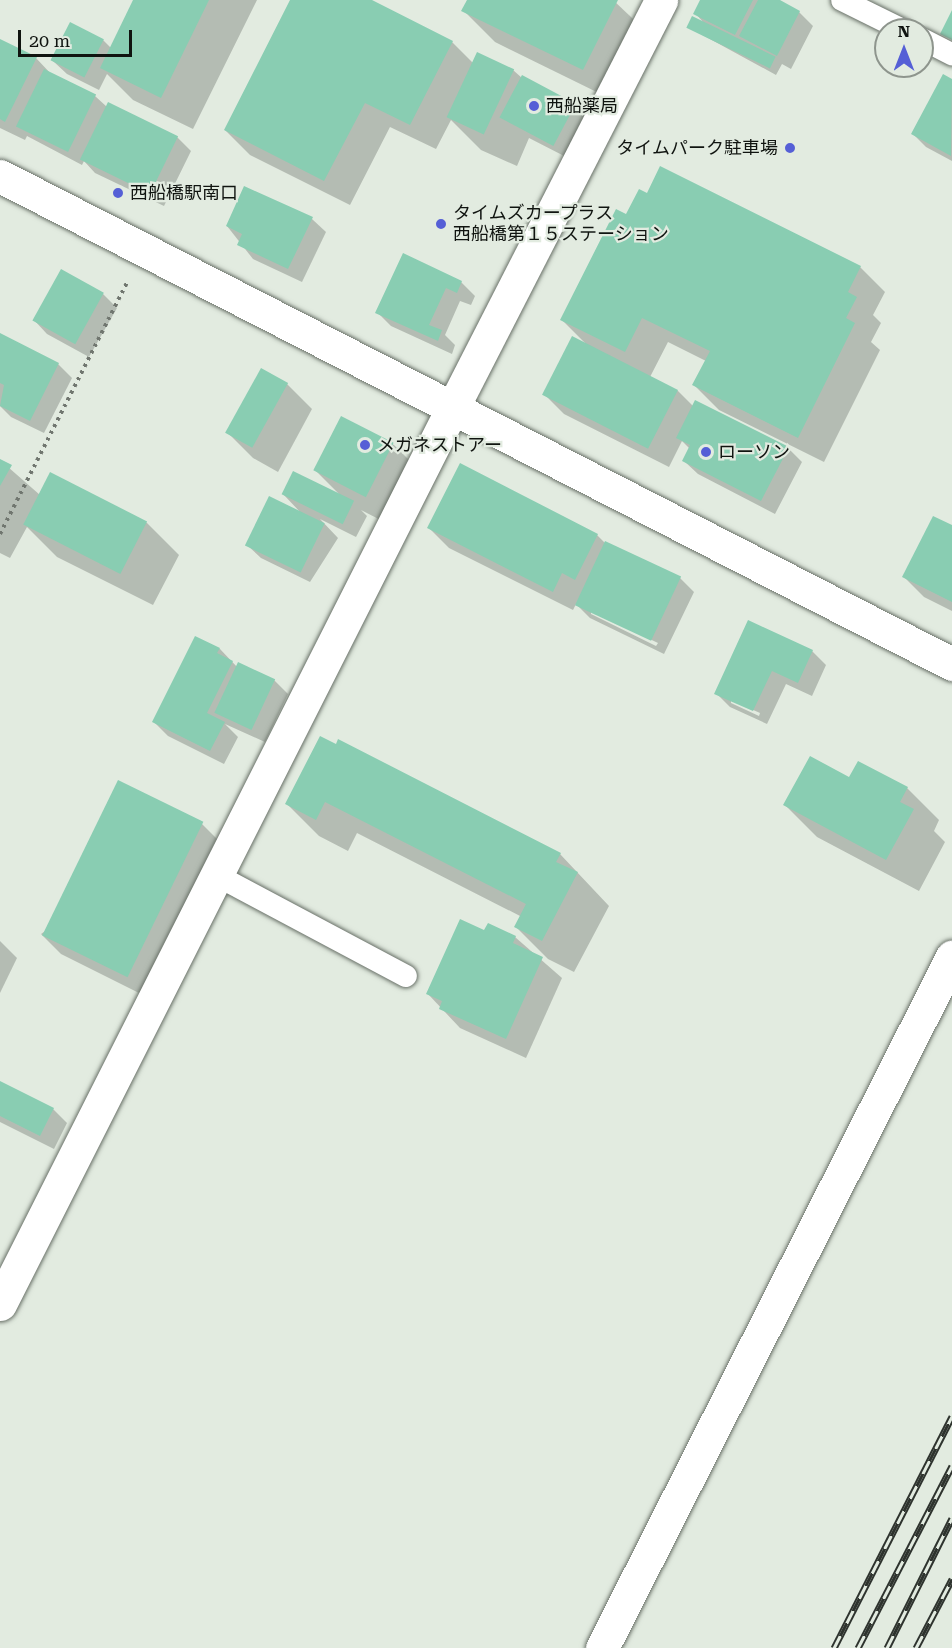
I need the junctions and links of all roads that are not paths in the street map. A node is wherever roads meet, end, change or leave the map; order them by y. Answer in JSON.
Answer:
{"nodes":[{"id":1,"x":661,"y":0,"type":"edge"},
{"id":2,"x":842,"y":0,"type":"edge"},
{"id":3,"x":879,"y":18,"type":"edge"},
{"id":4,"x":934,"y":45,"type":"edge"},
{"id":5,"x":952,"y":54,"type":"edge"},
{"id":6,"x":0,"y":176,"type":"edge"},
{"id":7,"x":453,"y":407,"type":"junction"},
{"id":8,"x":952,"y":664,"type":"edge"},
{"id":9,"x":216,"y":875,"type":"junction"},
{"id":10,"x":952,"y":957,"type":"edge"},
{"id":11,"x":406,"y":976,"type":"dead end"},
{"id":12,"x":0,"y":1304,"type":"edge"},
{"id":13,"x":602,"y":1648,"type":"edge"}],
"edges":[{"from":1,"to":7,"type":"street"},
{"from":2,"to":3,"type":"lane"},
{"from":4,"to":5,"type":"lane"},
{"from":6,"to":7,"type":"street"},
{"from":7,"to":8,"type":"street"},
{"from":7,"to":9,"type":"street"},
{"from":9,"to":11,"type":"lane"},
{"from":9,"to":12,"type":"street"},
{"from":10,"to":13,"type":"street"}]}
